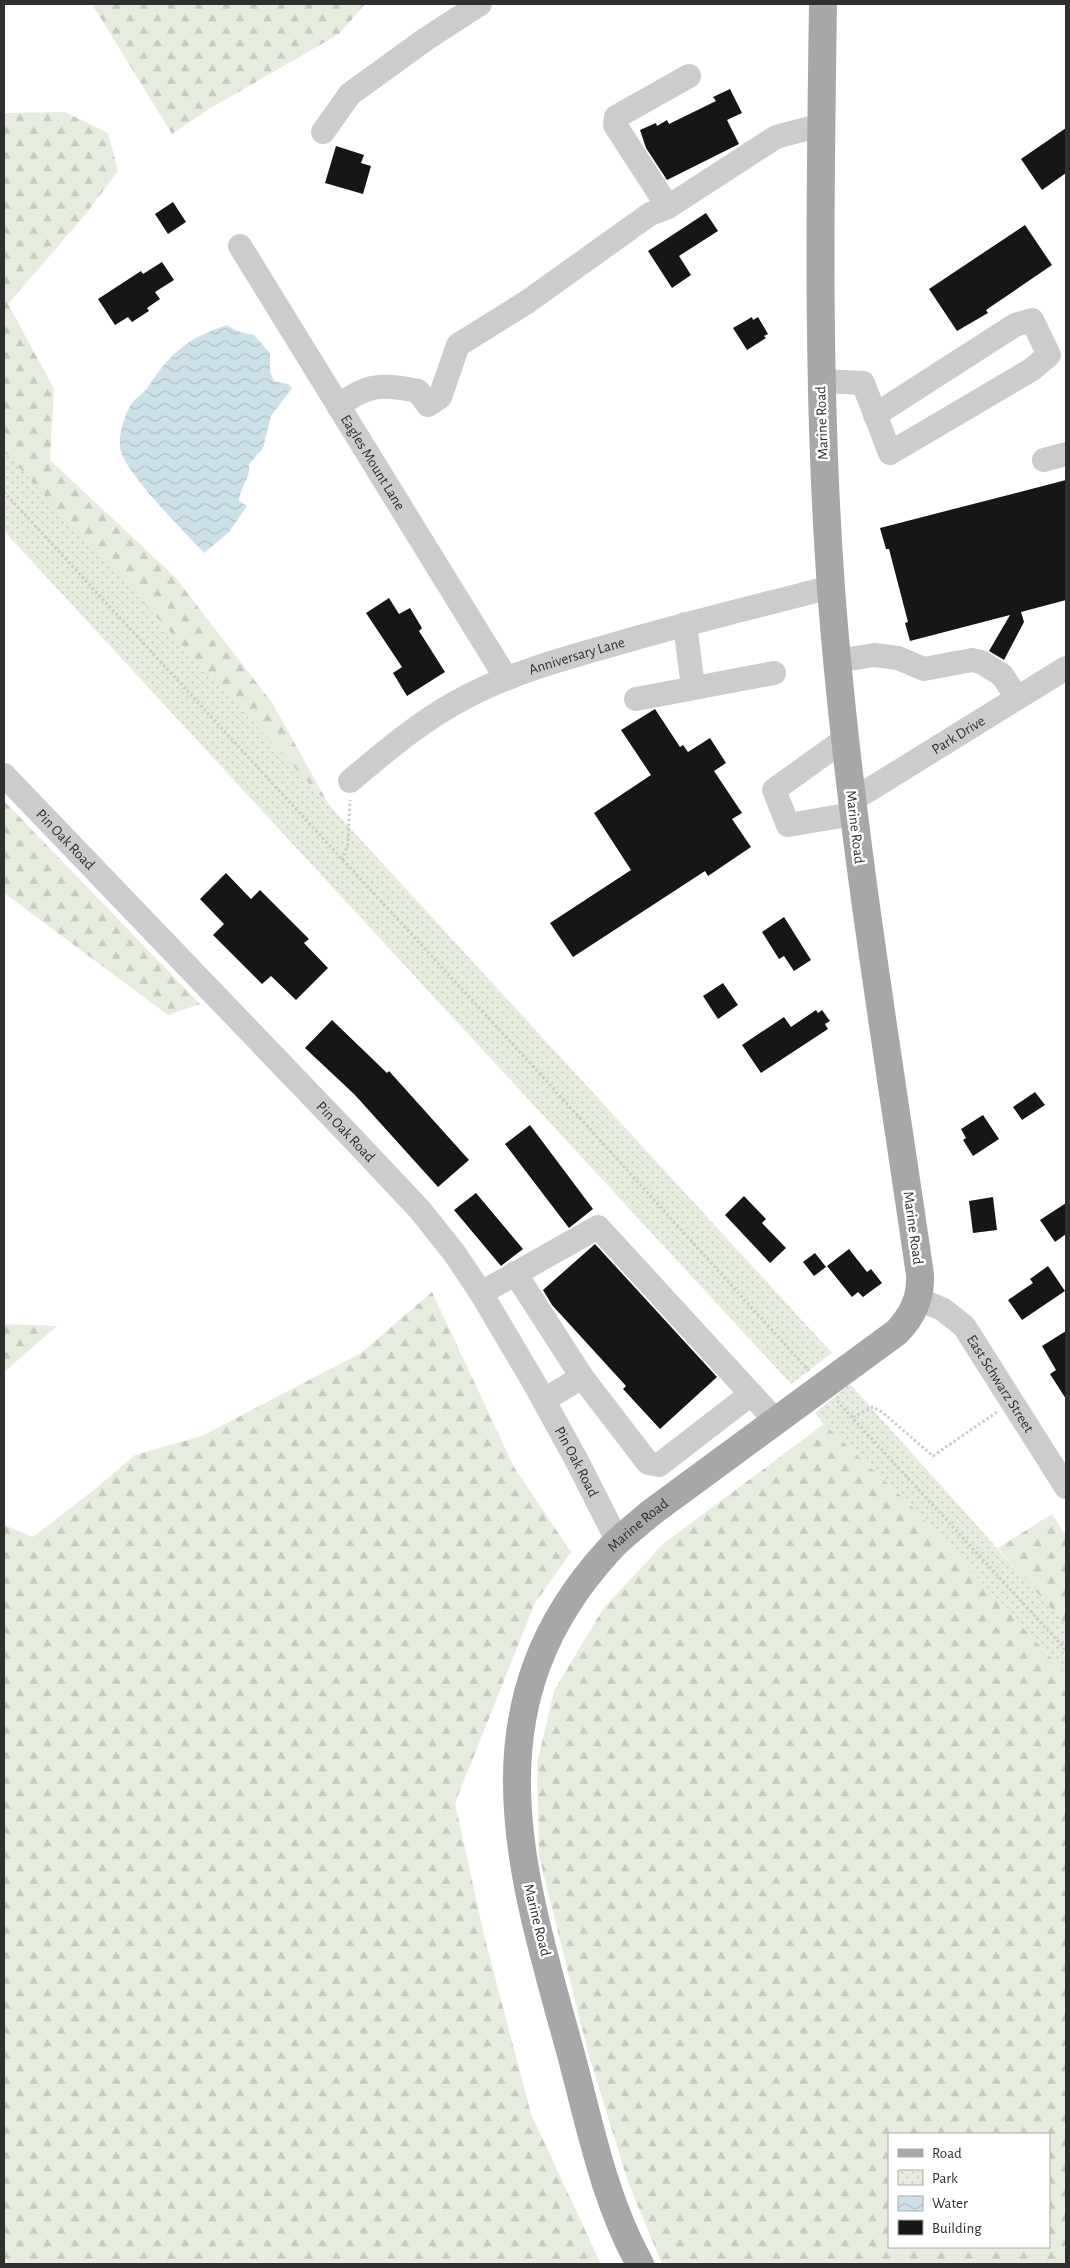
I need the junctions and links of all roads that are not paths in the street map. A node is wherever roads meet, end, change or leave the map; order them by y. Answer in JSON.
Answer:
{"nodes":[{"id":1,"x":480,"y":4,"type":"edge"},
{"id":2,"x":823,"y":4,"type":"edge"},
{"id":3,"x":689,"y":76,"type":"dead end"},
{"id":4,"x":821,"y":125,"type":"junction"},
{"id":5,"x":323,"y":132,"type":"dead end"},
{"id":6,"x":668,"y":207,"type":"junction"},
{"id":7,"x":240,"y":246,"type":"dead end"},
{"id":8,"x":821,"y":381,"type":"junction"},
{"id":9,"x":338,"y":407,"type":"junction"},
{"id":10,"x":875,"y":414,"type":"junction"},
{"id":11,"x":831,"y":587,"type":"junction"},
{"id":12,"x":685,"y":624,"type":"junction"},
{"id":13,"x":837,"y":661,"type":"junction"},
{"id":14,"x":1066,"y":668,"type":"edge"},
{"id":15,"x":774,"y":673,"type":"dead end"},
{"id":16,"x":506,"y":678,"type":"junction"},
{"id":17,"x":693,"y":688,"type":"junction"},
{"id":18,"x":1017,"y":698,"type":"junction"},
{"id":19,"x":636,"y":699,"type":"dead end"},
{"id":20,"x":845,"y":739,"type":"junction"},
{"id":21,"x":4,"y":775,"type":"edge"},
{"id":22,"x":350,"y":781,"type":"road end"},
{"id":23,"x":852,"y":808,"type":"junction"},
{"id":24,"x":515,"y":1274,"type":"junction"},
{"id":25,"x":481,"y":1293,"type":"junction"},
{"id":26,"x":918,"y":1299,"type":"junction"},
{"id":27,"x":582,"y":1376,"type":"junction"},
{"id":28,"x":751,"y":1394,"type":"junction"},
{"id":29,"x":544,"y":1400,"type":"junction"},
{"id":30,"x":776,"y":1421,"type":"junction"},
{"id":31,"x":1066,"y":1487,"type":"edge"},
{"id":32,"x":618,"y":1542,"type":"junction"},
{"id":33,"x":640,"y":2264,"type":"edge"}],
"edges":[{"from":1,"to":5,"type":"street"},
{"from":2,"to":4,"type":"main road","name":"Marine Road"},
{"from":3,"to":6,"type":"street"},
{"from":4,"to":6,"type":"street"},
{"from":4,"to":8,"type":"main road","name":"Marine Road"},
{"from":6,"to":9,"type":"street"},
{"from":7,"to":9,"type":"street","name":"Eagles Mount Lane"},
{"from":8,"to":10,"type":"street"},
{"from":8,"to":11,"type":"main road","name":"Marine Road"},
{"from":9,"to":16,"type":"street","name":"Eagles Mount Lane"},
{"from":10,"to":10,"type":"street"},
{"from":11,"to":12,"type":"street","name":"Anniversary Lane"},
{"from":11,"to":13,"type":"main road","name":"Marine Road"},
{"from":12,"to":16,"type":"street","name":"Anniversary Lane"},
{"from":12,"to":17,"type":"street"},
{"from":13,"to":18,"type":"street"},
{"from":13,"to":20,"type":"main road","name":"Marine Road"},
{"from":14,"to":18,"type":"street","name":"Park Drive"},
{"from":15,"to":17,"type":"street"},
{"from":16,"to":22,"type":"street","name":"Anniversary Lane"},
{"from":17,"to":19,"type":"street"},
{"from":18,"to":23,"type":"street","name":"Park Drive"},
{"from":20,"to":23,"type":"main road","name":"Marine Road"},
{"from":20,"to":23,"type":"street"},
{"from":21,"to":25,"type":"street","name":"Pin Oak Road"},
{"from":23,"to":26,"type":"main road","name":"Marine Road"},
{"from":24,"to":25,"type":"street"},
{"from":24,"to":27,"type":"street"},
{"from":24,"to":28,"type":"street"},
{"from":25,"to":29,"type":"street","name":"Pin Oak Road"},
{"from":26,"to":30,"type":"main road","name":"Marine Road"},
{"from":26,"to":31,"type":"street","name":"East Schwarz Street"},
{"from":27,"to":28,"type":"street"},
{"from":27,"to":29,"type":"street"},
{"from":28,"to":30,"type":"street"},
{"from":29,"to":32,"type":"street","name":"Pin Oak Road"},
{"from":30,"to":32,"type":"main road","name":"Marine Road"},
{"from":32,"to":33,"type":"main road","name":"Marine Road"}]}
